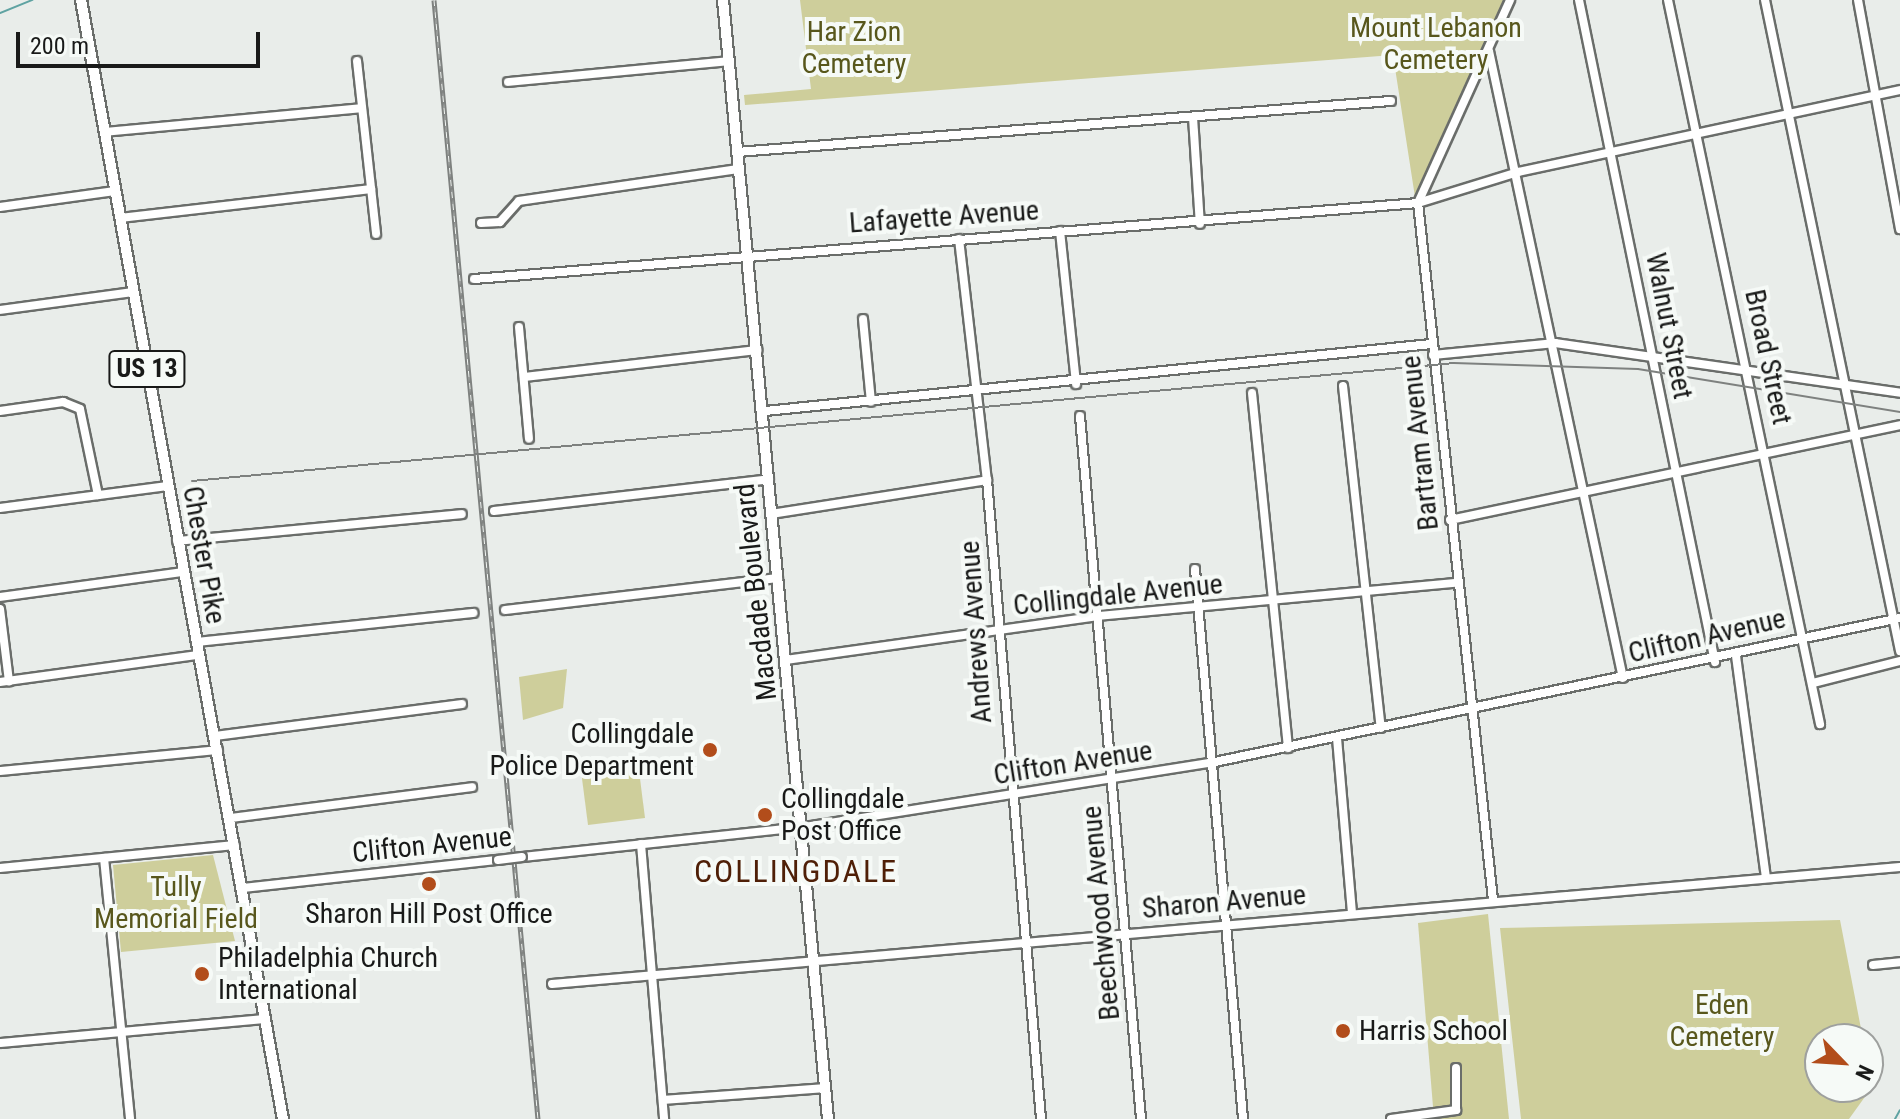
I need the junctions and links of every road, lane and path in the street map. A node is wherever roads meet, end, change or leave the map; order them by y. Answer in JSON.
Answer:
{"nodes":[{"id":1,"x":81,"y":0,"type":"edge"},
{"id":2,"x":723,"y":0,"type":"edge"},
{"id":3,"x":1510,"y":0,"type":"edge"},
{"id":4,"x":1579,"y":0,"type":"edge"},
{"id":5,"x":1668,"y":0,"type":"edge"},
{"id":6,"x":1765,"y":0,"type":"edge"},
{"id":7,"x":1858,"y":0,"type":"edge"},
{"id":8,"x":1489,"y":51,"type":"junction"},
{"id":9,"x":357,"y":61,"type":"dead end"},
{"id":10,"x":729,"y":61,"type":"junction"},
{"id":11,"x":508,"y":82,"type":"dead end"},
{"id":12,"x":1900,"y":90,"type":"edge"},
{"id":13,"x":1871,"y":95,"type":"junction"},
{"id":14,"x":1391,"y":101,"type":"dead end"},
{"id":15,"x":362,"y":108,"type":"junction"},
{"id":16,"x":1783,"y":114,"type":"junction"},
{"id":17,"x":1193,"y":117,"type":"junction"},
{"id":18,"x":104,"y":132,"type":"junction"},
{"id":19,"x":1698,"y":135,"type":"junction"},
{"id":20,"x":737,"y":152,"type":"junction"},
{"id":21,"x":1611,"y":153,"type":"junction"},
{"id":22,"x":738,"y":169,"type":"junction"},
{"id":23,"x":1518,"y":172,"type":"junction"},
{"id":24,"x":371,"y":189,"type":"junction"},
{"id":25,"x":115,"y":191,"type":"junction"},
{"id":26,"x":1418,"y":203,"type":"junction"},
{"id":27,"x":0,"y":207,"type":"edge"},
{"id":28,"x":120,"y":218,"type":"junction"},
{"id":29,"x":481,"y":223,"type":"dead end"},
{"id":30,"x":1200,"y":224,"type":"junction"},
{"id":31,"x":1900,"y":229,"type":"edge"},
{"id":32,"x":1060,"y":231,"type":"junction"},
{"id":33,"x":376,"y":234,"type":"dead end"},
{"id":34,"x":959,"y":239,"type":"junction"},
{"id":35,"x":747,"y":253,"type":"junction"},
{"id":36,"x":474,"y":279,"type":"dead end"},
{"id":37,"x":133,"y":292,"type":"junction"},
{"id":38,"x":0,"y":310,"type":"edge"},
{"id":39,"x":863,"y":319,"type":"dead end"},
{"id":40,"x":519,"y":327,"type":"dead end"},
{"id":41,"x":1555,"y":343,"type":"junction"},
{"id":42,"x":1431,"y":344,"type":"junction"},
{"id":43,"x":757,"y":350,"type":"junction"},
{"id":44,"x":1433,"y":355,"type":"junction"},
{"id":45,"x":1653,"y":356,"type":"junction"},
{"id":46,"x":1749,"y":374,"type":"junction"},
{"id":47,"x":524,"y":377,"type":"junction"},
{"id":48,"x":1076,"y":384,"type":"junction"},
{"id":49,"x":1343,"y":386,"type":"dead end"},
{"id":50,"x":1845,"y":388,"type":"junction"},
{"id":51,"x":976,"y":391,"type":"junction"},
{"id":52,"x":1252,"y":393,"type":"dead end"},
{"id":53,"x":1900,"y":393,"type":"edge"},
{"id":54,"x":871,"y":402,"type":"junction"},
{"id":55,"x":0,"y":411,"type":"edge"},
{"id":56,"x":765,"y":411,"type":"junction"},
{"id":57,"x":1080,"y":416,"type":"dead end"},
{"id":58,"x":1900,"y":425,"type":"edge"},
{"id":59,"x":1856,"y":434,"type":"junction"},
{"id":60,"x":529,"y":439,"type":"dead end"},
{"id":61,"x":1766,"y":453,"type":"junction"},
{"id":62,"x":1676,"y":472,"type":"junction"},
{"id":63,"x":769,"y":479,"type":"junction"},
{"id":64,"x":987,"y":480,"type":"junction"},
{"id":65,"x":168,"y":486,"type":"junction"},
{"id":66,"x":1589,"y":494,"type":"junction"},
{"id":67,"x":98,"y":495,"type":"junction"},
{"id":68,"x":0,"y":508,"type":"edge"},
{"id":69,"x":494,"y":511,"type":"dead end"},
{"id":70,"x":462,"y":514,"type":"dead end"},
{"id":71,"x":771,"y":514,"type":"junction"},
{"id":72,"x":1450,"y":520,"type":"junction"},
{"id":73,"x":177,"y":541,"type":"junction"},
{"id":74,"x":1195,"y":569,"type":"dead end"},
{"id":75,"x":183,"y":572,"type":"junction"},
{"id":76,"x":778,"y":578,"type":"junction"},
{"id":77,"x":1456,"y":583,"type":"junction"},
{"id":78,"x":1366,"y":591,"type":"junction"},
{"id":79,"x":0,"y":597,"type":"edge"},
{"id":80,"x":1273,"y":601,"type":"junction"},
{"id":81,"x":0,"y":609,"type":"edge"},
{"id":82,"x":505,"y":610,"type":"dead end"},
{"id":83,"x":1198,"y":610,"type":"junction"},
{"id":84,"x":473,"y":613,"type":"dead end"},
{"id":85,"x":1098,"y":616,"type":"junction"},
{"id":86,"x":1896,"y":619,"type":"edge"},
{"id":87,"x":996,"y":630,"type":"junction"},
{"id":88,"x":1805,"y":636,"type":"junction"},
{"id":89,"x":196,"y":642,"type":"junction"},
{"id":90,"x":1900,"y":651,"type":"edge"},
{"id":91,"x":198,"y":655,"type":"junction"},
{"id":92,"x":1736,"y":656,"type":"junction"},
{"id":93,"x":786,"y":660,"type":"junction"},
{"id":94,"x":1900,"y":661,"type":"edge"},
{"id":95,"x":1715,"y":662,"type":"junction"},
{"id":96,"x":1623,"y":678,"type":"junction"},
{"id":97,"x":4,"y":682,"type":"edge"},
{"id":98,"x":1813,"y":683,"type":"junction"},
{"id":99,"x":462,"y":704,"type":"dead end"},
{"id":100,"x":1471,"y":710,"type":"junction"},
{"id":101,"x":1820,"y":724,"type":"dead end"},
{"id":102,"x":1381,"y":728,"type":"junction"},
{"id":103,"x":215,"y":736,"type":"junction"},
{"id":104,"x":1337,"y":738,"type":"junction"},
{"id":105,"x":1288,"y":748,"type":"junction"},
{"id":106,"x":218,"y":750,"type":"junction"},
{"id":107,"x":1210,"y":763,"type":"junction"},
{"id":108,"x":0,"y":771,"type":"edge"},
{"id":109,"x":1112,"y":777,"type":"junction"},
{"id":110,"x":472,"y":787,"type":"dead end"},
{"id":111,"x":1012,"y":796,"type":"junction"},
{"id":112,"x":231,"y":818,"type":"junction"},
{"id":113,"x":804,"y":827,"type":"junction"},
{"id":114,"x":641,"y":844,"type":"junction"},
{"id":115,"x":235,"y":845,"type":"junction"},
{"id":116,"x":104,"y":858,"type":"junction"},
{"id":117,"x":1900,"y":867,"type":"edge"},
{"id":118,"x":0,"y":868,"type":"edge"},
{"id":119,"x":1766,"y":878,"type":"junction"},
{"id":120,"x":243,"y":888,"type":"junction"},
{"id":121,"x":1493,"y":900,"type":"junction"},
{"id":122,"x":1352,"y":913,"type":"junction"},
{"id":123,"x":1221,"y":925,"type":"junction"},
{"id":124,"x":1125,"y":933,"type":"junction"},
{"id":125,"x":1026,"y":940,"type":"junction"},
{"id":126,"x":814,"y":958,"type":"junction"},
{"id":127,"x":1900,"y":962,"type":"edge"},
{"id":128,"x":1873,"y":965,"type":"dead end"},
{"id":129,"x":653,"y":976,"type":"junction"},
{"id":130,"x":552,"y":984,"type":"dead end"},
{"id":131,"x":266,"y":1019,"type":"junction"},
{"id":132,"x":122,"y":1030,"type":"junction"},
{"id":133,"x":0,"y":1043,"type":"edge"},
{"id":134,"x":1456,"y":1068,"type":"dead end"},
{"id":135,"x":826,"y":1088,"type":"junction"},
{"id":136,"x":663,"y":1100,"type":"junction"},
{"id":137,"x":130,"y":1119,"type":"edge"},
{"id":138,"x":283,"y":1119,"type":"edge"},
{"id":139,"x":664,"y":1119,"type":"edge"},
{"id":140,"x":828,"y":1119,"type":"edge"},
{"id":141,"x":1041,"y":1119,"type":"edge"},
{"id":142,"x":1141,"y":1119,"type":"edge"},
{"id":143,"x":1243,"y":1119,"type":"edge"},
{"id":144,"x":1391,"y":1119,"type":"edge"}],
"edges":[{"from":1,"to":18,"type":"main road","name":"Chester Pike","number":"US 13"},
{"from":2,"to":10,"type":"main road"},
{"from":3,"to":8,"type":"street"},
{"from":4,"to":21,"type":"street","name":"Walnut Street"},
{"from":5,"to":19,"type":"street","name":"Broad Street"},
{"from":6,"to":16,"type":"street"},
{"from":7,"to":13,"type":"street"},
{"from":8,"to":23,"type":"street"},
{"from":8,"to":26,"type":"street"},
{"from":9,"to":15,"type":"street"},
{"from":10,"to":11,"type":"street"},
{"from":10,"to":20,"type":"main road","name":"Macdade Boulevard"},
{"from":12,"to":13,"type":"street","name":"Lafayette Avenue"},
{"from":13,"to":16,"type":"street","name":"Lafayette Avenue"},
{"from":13,"to":31,"type":"street"},
{"from":14,"to":17,"type":"street"},
{"from":15,"to":18,"type":"street"},
{"from":15,"to":24,"type":"street"},
{"from":16,"to":19,"type":"street","name":"Lafayette Avenue"},
{"from":16,"to":50,"type":"street"},
{"from":17,"to":20,"type":"street"},
{"from":17,"to":30,"type":"street"},
{"from":18,"to":25,"type":"main road","name":"Chester Pike","number":"US 13"},
{"from":19,"to":21,"type":"street","name":"Lafayette Avenue"},
{"from":19,"to":46,"type":"street","name":"Broad Street"},
{"from":20,"to":22,"type":"main road","name":"Macdade Boulevard"},
{"from":21,"to":23,"type":"street","name":"Lafayette Avenue"},
{"from":21,"to":45,"type":"street","name":"Walnut Street"},
{"from":22,"to":29,"type":"street"},
{"from":22,"to":35,"type":"main road","name":"Macdade Boulevard"},
{"from":23,"to":26,"type":"street","name":"Lafayette Avenue"},
{"from":23,"to":41,"type":"street"},
{"from":24,"to":28,"type":"street"},
{"from":24,"to":33,"type":"street"},
{"from":25,"to":27,"type":"street"},
{"from":25,"to":28,"type":"main road","name":"Chester Pike","number":"US 13"},
{"from":26,"to":30,"type":"street","name":"Lafayette Avenue"},
{"from":26,"to":42,"type":"street","name":"Bartram Avenue"},
{"from":28,"to":37,"type":"main road","name":"Chester Pike","number":"US 13"},
{"from":30,"to":32,"type":"street","name":"Lafayette Avenue"},
{"from":32,"to":34,"type":"street","name":"Lafayette Avenue"},
{"from":32,"to":48,"type":"street"},
{"from":34,"to":35,"type":"street","name":"Lafayette Avenue"},
{"from":34,"to":51,"type":"street","name":"Andrews Avenue"},
{"from":35,"to":36,"type":"street","name":"Lafayette Avenue"},
{"from":35,"to":43,"type":"main road","name":"Macdade Boulevard"},
{"from":37,"to":38,"type":"street"},
{"from":37,"to":65,"type":"main road","name":"Chester Pike","number":"US 13"},
{"from":39,"to":54,"type":"street"},
{"from":40,"to":47,"type":"street"},
{"from":41,"to":44,"type":"street"},
{"from":41,"to":45,"type":"street"},
{"from":41,"to":66,"type":"street"},
{"from":42,"to":44,"type":"street","name":"Bartram Avenue"},
{"from":42,"to":48,"type":"street"},
{"from":43,"to":47,"type":"street"},
{"from":43,"to":56,"type":"main road","name":"Macdade Boulevard"},
{"from":44,"to":72,"type":"street","name":"Bartram Avenue"},
{"from":45,"to":46,"type":"street"},
{"from":45,"to":62,"type":"street","name":"Walnut Street"},
{"from":46,"to":50,"type":"street"},
{"from":46,"to":61,"type":"street","name":"Broad Street"},
{"from":47,"to":60,"type":"street"},
{"from":48,"to":51,"type":"street"},
{"from":49,"to":78,"type":"street"},
{"from":50,"to":53,"type":"street"},
{"from":50,"to":59,"type":"street"},
{"from":51,"to":54,"type":"street"},
{"from":51,"to":64,"type":"street","name":"Andrews Avenue"},
{"from":52,"to":80,"type":"street"},
{"from":54,"to":56,"type":"street"},
{"from":55,"to":67,"type":"street"},
{"from":56,"to":63,"type":"main road","name":"Macdade Boulevard"},
{"from":57,"to":85,"type":"street","name":"Beechwood Avenue"},
{"from":58,"to":59,"type":"street"},
{"from":59,"to":61,"type":"street"},
{"from":59,"to":86,"type":"street"},
{"from":61,"to":62,"type":"street"},
{"from":61,"to":88,"type":"street","name":"Broad Street"},
{"from":62,"to":66,"type":"street"},
{"from":62,"to":95,"type":"street","name":"Walnut Street"},
{"from":63,"to":69,"type":"street"},
{"from":63,"to":71,"type":"main road","name":"Macdade Boulevard"},
{"from":64,"to":71,"type":"street"},
{"from":64,"to":87,"type":"street","name":"Andrews Avenue"},
{"from":65,"to":67,"type":"street"},
{"from":65,"to":73,"type":"main road","name":"Chester Pike","number":"US 13"},
{"from":66,"to":72,"type":"street"},
{"from":66,"to":96,"type":"street"},
{"from":67,"to":68,"type":"street"},
{"from":70,"to":73,"type":"street"},
{"from":71,"to":76,"type":"main road","name":"Macdade Boulevard"},
{"from":72,"to":77,"type":"street","name":"Bartram Avenue"},
{"from":73,"to":75,"type":"main road","name":"Chester Pike","number":"US 13"},
{"from":74,"to":83,"type":"street"},
{"from":75,"to":79,"type":"street"},
{"from":75,"to":89,"type":"main road","name":"Chester Pike","number":"US 13"},
{"from":76,"to":82,"type":"street"},
{"from":76,"to":93,"type":"main road","name":"Macdade Boulevard"},
{"from":77,"to":78,"type":"street","name":"Collingdale Avenue"},
{"from":77,"to":100,"type":"street","name":"Bartram Avenue"},
{"from":78,"to":80,"type":"street","name":"Collingdale Avenue"},
{"from":78,"to":102,"type":"street"},
{"from":80,"to":83,"type":"street","name":"Collingdale Avenue"},
{"from":80,"to":105,"type":"street"},
{"from":81,"to":97,"type":"street"},
{"from":83,"to":85,"type":"street","name":"Collingdale Avenue"},
{"from":83,"to":107,"type":"street"},
{"from":84,"to":89,"type":"street"},
{"from":85,"to":87,"type":"street","name":"Collingdale Avenue"},
{"from":85,"to":109,"type":"street","name":"Beechwood Avenue"},
{"from":86,"to":88,"type":"street","name":"Clifton Avenue"},
{"from":86,"to":90,"type":"street"},
{"from":87,"to":93,"type":"street","name":"Collingdale Avenue"},
{"from":87,"to":111,"type":"street","name":"Andrews Avenue"},
{"from":88,"to":92,"type":"street","name":"Clifton Avenue"},
{"from":88,"to":98,"type":"street","name":"Broad Street"},
{"from":89,"to":91,"type":"main road","name":"Chester Pike","number":"US 13"},
{"from":91,"to":97,"type":"street"},
{"from":91,"to":103,"type":"main road","name":"Chester Pike","number":"US 13"},
{"from":92,"to":95,"type":"street","name":"Clifton Avenue"},
{"from":92,"to":119,"type":"street"},
{"from":93,"to":113,"type":"main road","name":"Macdade Boulevard"},
{"from":94,"to":98,"type":"street"},
{"from":95,"to":96,"type":"street","name":"Clifton Avenue"},
{"from":96,"to":100,"type":"street","name":"Clifton Avenue"},
{"from":98,"to":101,"type":"street","name":"Broad Street"},
{"from":99,"to":103,"type":"street"},
{"from":100,"to":102,"type":"street","name":"Clifton Avenue"},
{"from":100,"to":121,"type":"street","name":"Bartram Avenue"},
{"from":102,"to":104,"type":"street","name":"Clifton Avenue"},
{"from":103,"to":106,"type":"main road","name":"Chester Pike","number":"US 13"},
{"from":104,"to":105,"type":"street","name":"Clifton Avenue"},
{"from":104,"to":122,"type":"street"},
{"from":105,"to":107,"type":"street","name":"Clifton Avenue"},
{"from":106,"to":108,"type":"street"},
{"from":106,"to":112,"type":"main road","name":"Chester Pike","number":"US 13"},
{"from":107,"to":109,"type":"street","name":"Clifton Avenue"},
{"from":107,"to":123,"type":"street"},
{"from":109,"to":111,"type":"street","name":"Clifton Avenue"},
{"from":109,"to":124,"type":"street","name":"Beechwood Avenue"},
{"from":110,"to":112,"type":"street"},
{"from":111,"to":113,"type":"street","name":"Clifton Avenue"},
{"from":111,"to":125,"type":"street","name":"Andrews Avenue"},
{"from":112,"to":115,"type":"main road","name":"Chester Pike","number":"US 13"},
{"from":113,"to":114,"type":"street","name":"Clifton Avenue"},
{"from":113,"to":126,"type":"main road","name":"Macdade Boulevard"},
{"from":114,"to":120,"type":"street","name":"Clifton Avenue","bridge":true},
{"from":114,"to":129,"type":"street"},
{"from":115,"to":116,"type":"street"},
{"from":115,"to":120,"type":"main road","name":"Chester Pike","number":"US 13"},
{"from":116,"to":118,"type":"street"},
{"from":116,"to":132,"type":"street"},
{"from":117,"to":119,"type":"street","name":"Sharon Avenue"},
{"from":119,"to":121,"type":"street","name":"Sharon Avenue"},
{"from":120,"to":131,"type":"main road","name":"Chester Pike","number":"US 13"},
{"from":121,"to":122,"type":"street","name":"Sharon Avenue"},
{"from":122,"to":123,"type":"street","name":"Sharon Avenue"},
{"from":123,"to":124,"type":"street","name":"Sharon Avenue"},
{"from":123,"to":143,"type":"street"},
{"from":124,"to":125,"type":"street","name":"Sharon Avenue"},
{"from":124,"to":142,"type":"street","name":"Beechwood Avenue"},
{"from":125,"to":126,"type":"street","name":"Sharon Avenue"},
{"from":125,"to":141,"type":"street","name":"Andrews Avenue"},
{"from":126,"to":129,"type":"street","name":"Sharon Avenue"},
{"from":126,"to":135,"type":"main road","name":"Macdade Boulevard"},
{"from":127,"to":128,"type":"street"},
{"from":129,"to":130,"type":"street","name":"Sharon Avenue"},
{"from":129,"to":136,"type":"street"},
{"from":131,"to":132,"type":"street"},
{"from":131,"to":138,"type":"main road","name":"Chester Pike","number":"US 13"},
{"from":132,"to":133,"type":"street"},
{"from":132,"to":137,"type":"street"},
{"from":134,"to":144,"type":"street"},
{"from":135,"to":136,"type":"street"},
{"from":135,"to":140,"type":"main road","name":"Macdade Boulevard"},
{"from":136,"to":139,"type":"street"}]}
